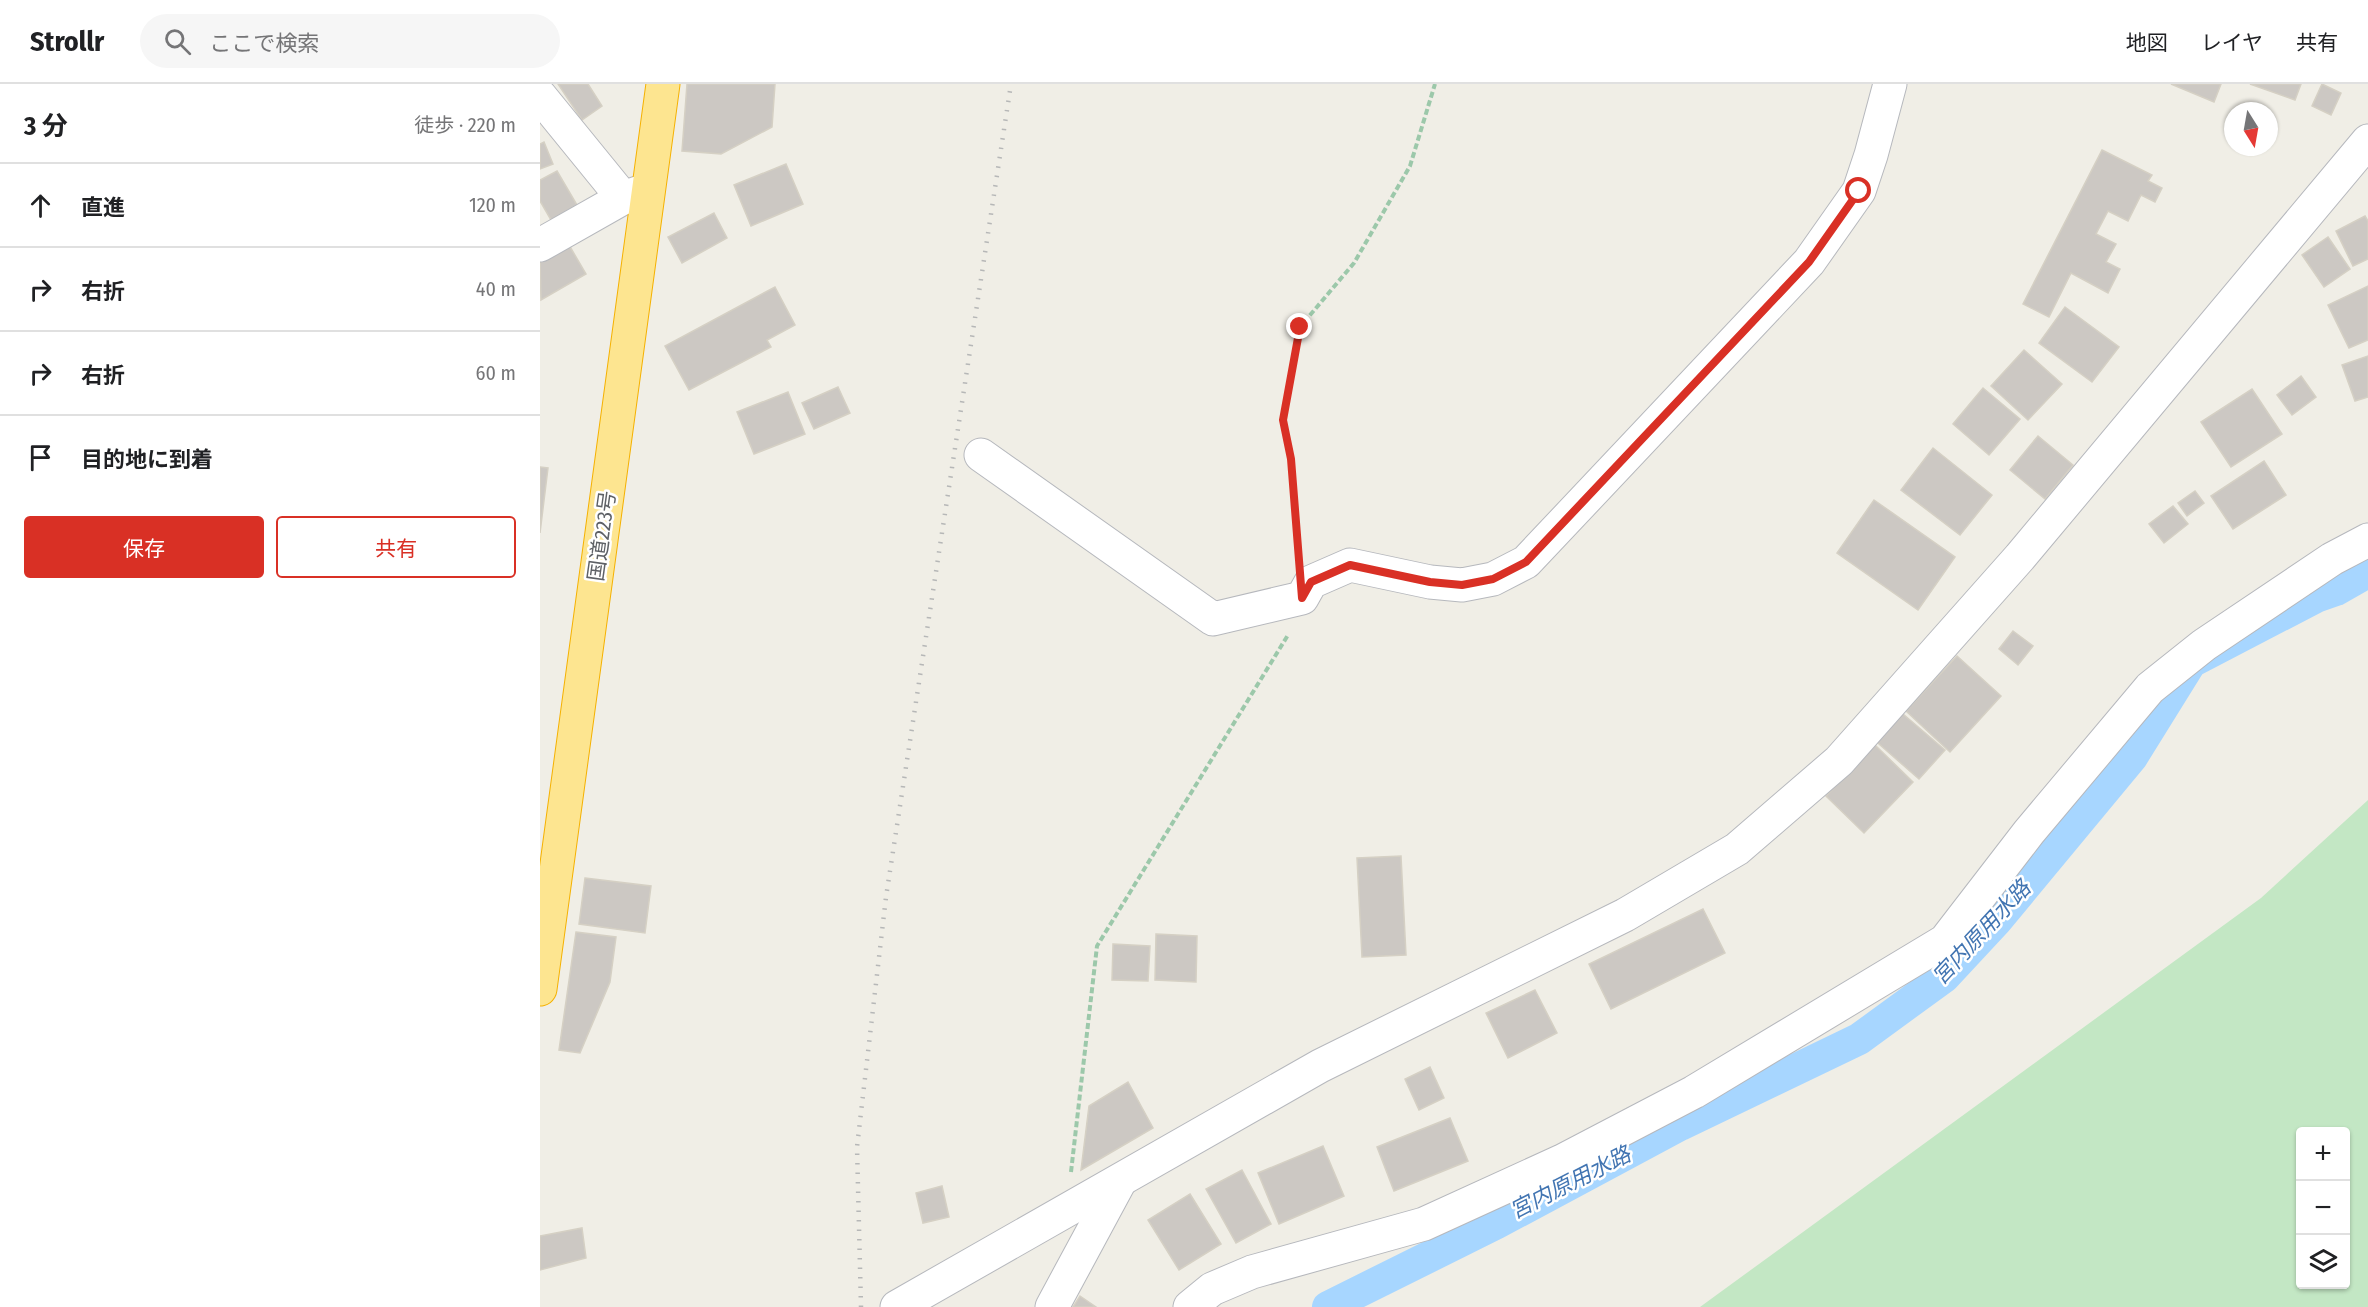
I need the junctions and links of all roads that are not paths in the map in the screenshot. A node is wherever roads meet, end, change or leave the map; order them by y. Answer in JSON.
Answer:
{"nodes":[{"id":1,"x":663,"y":84,"type":"edge"},
{"id":2,"x":1890,"y":84,"type":"edge"},
{"id":3,"x":540,"y":96,"type":"edge"},
{"id":4,"x":2368,"y":141,"type":"edge"},
{"id":5,"x":636,"y":193,"type":"junction"},
{"id":6,"x":540,"y":244,"type":"edge"},
{"id":7,"x":981,"y":456,"type":"dead end"},
{"id":8,"x":2368,"y":540,"type":"edge"},
{"id":9,"x":540,"y":989,"type":"edge"},
{"id":10,"x":1120,"y":1181,"type":"junction"},
{"id":11,"x":1201,"y":1298,"type":"edge"},
{"id":12,"x":897,"y":1307,"type":"edge"},
{"id":13,"x":1052,"y":1307,"type":"edge"}],
"edges":[{"from":1,"to":5,"type":"highway","name":"国道223号"},
{"from":2,"to":7,"type":"street"},
{"from":3,"to":5,"type":"street"},
{"from":4,"to":10,"type":"street"},
{"from":5,"to":6,"type":"street"},
{"from":5,"to":9,"type":"highway","name":"国道223号"},
{"from":8,"to":11,"type":"street"},
{"from":10,"to":12,"type":"street"},
{"from":10,"to":13,"type":"street"}]}
